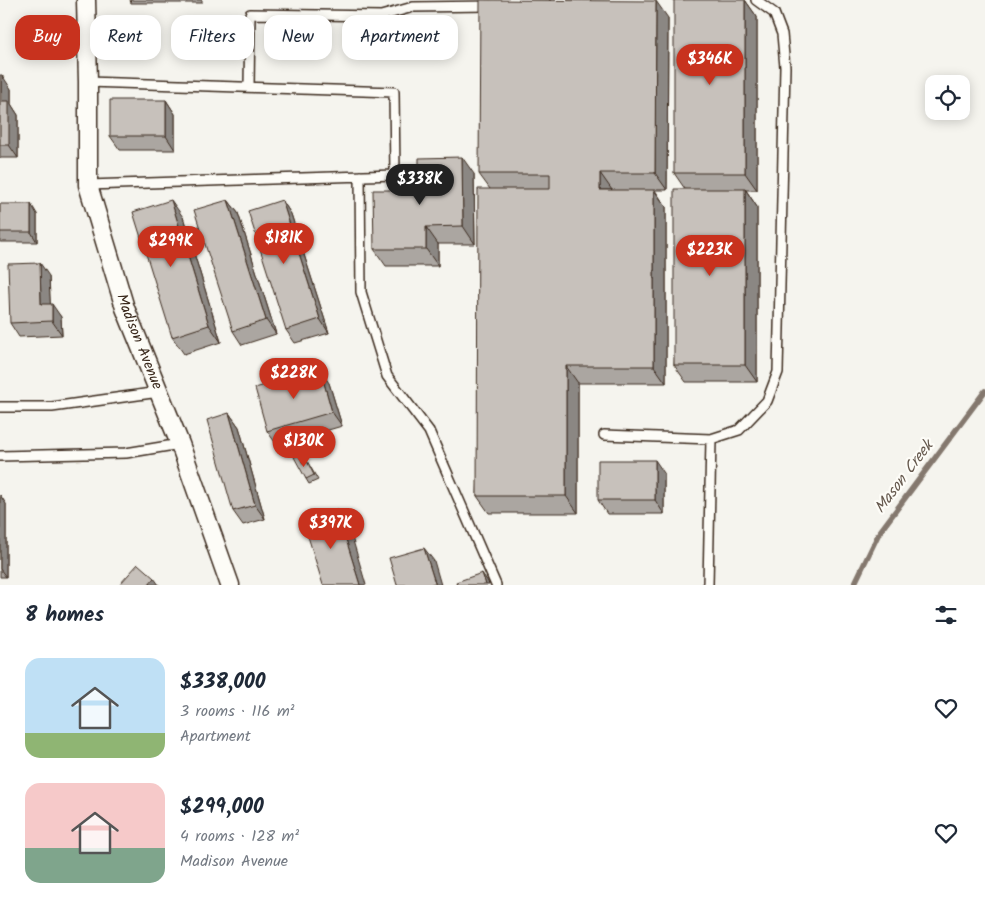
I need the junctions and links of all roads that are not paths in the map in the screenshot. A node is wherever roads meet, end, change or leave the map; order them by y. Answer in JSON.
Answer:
{"nodes":[{"id":1,"x":86,"y":0,"type":"edge"},
{"id":2,"x":571,"y":0,"type":"edge"},
{"id":3,"x":756,"y":0,"type":"edge"},
{"id":4,"x":541,"y":2,"type":"edge"},
{"id":5,"x":501,"y":5,"type":"edge"},
{"id":6,"x":88,"y":82,"type":"junction"},
{"id":7,"x":248,"y":87,"type":"junction"},
{"id":8,"x":360,"y":176,"type":"junction"},
{"id":9,"x":88,"y":185,"type":"junction"},
{"id":10,"x":159,"y":392,"type":"junction"},
{"id":11,"x":0,"y":407,"type":"edge"},
{"id":12,"x":604,"y":435,"type":"dead end"},
{"id":13,"x":711,"y":439,"type":"junction"},
{"id":14,"x":180,"y":444,"type":"junction"},
{"id":15,"x":0,"y":456,"type":"edge"},
{"id":16,"x":230,"y":585,"type":"edge"},
{"id":17,"x":496,"y":585,"type":"edge"},
{"id":18,"x":708,"y":585,"type":"edge"}],
"edges":[{"from":1,"to":6,"type":"street","name":"Madison Avenue"},
{"from":2,"to":4,"type":"lane"},
{"from":3,"to":13,"type":"lane"},
{"from":5,"to":7,"type":"lane"},
{"from":6,"to":7,"type":"lane"},
{"from":6,"to":9,"type":"street","name":"Madison Avenue"},
{"from":7,"to":8,"type":"lane"},
{"from":8,"to":9,"type":"lane"},
{"from":8,"to":17,"type":"lane"},
{"from":9,"to":10,"type":"street","name":"Madison Avenue"},
{"from":10,"to":11,"type":"lane"},
{"from":10,"to":14,"type":"street","name":"Madison Avenue"},
{"from":12,"to":13,"type":"lane"},
{"from":13,"to":18,"type":"lane"},
{"from":14,"to":15,"type":"lane"},
{"from":14,"to":16,"type":"street","name":"Madison Avenue"}]}
